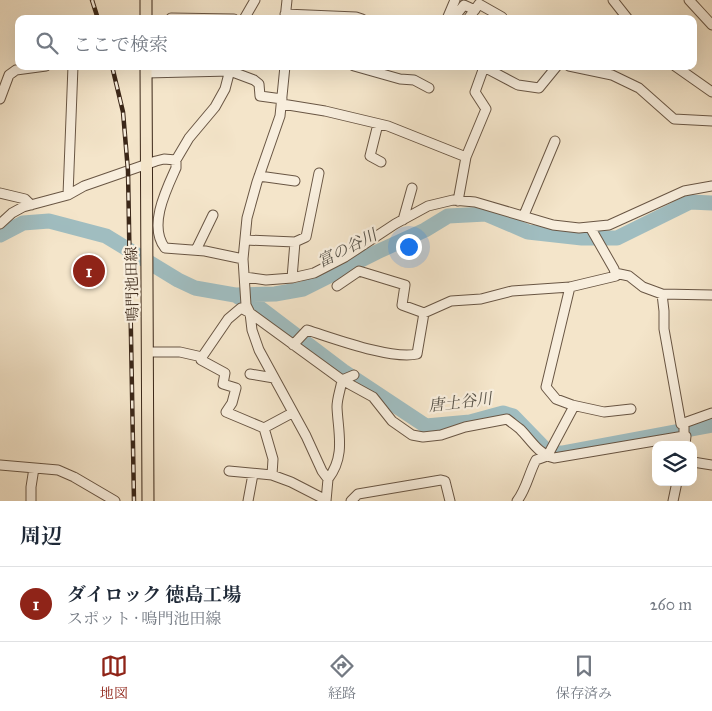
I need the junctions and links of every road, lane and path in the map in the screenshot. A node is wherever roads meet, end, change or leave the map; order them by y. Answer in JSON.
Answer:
{"nodes":[{"id":1,"x":146,"y":0,"type":"edge"},
{"id":2,"x":255,"y":0,"type":"edge"},
{"id":3,"x":287,"y":0,"type":"edge"},
{"id":4,"x":455,"y":0,"type":"edge"},
{"id":5,"x":613,"y":0,"type":"edge"},
{"id":6,"x":690,"y":0,"type":"edge"},
{"id":7,"x":474,"y":10,"type":"junction"},
{"id":8,"x":146,"y":15,"type":"edge"},
{"id":9,"x":246,"y":15,"type":"edge"},
{"id":10,"x":285,"y":15,"type":"edge"},
{"id":11,"x":449,"y":15,"type":"edge"},
{"id":12,"x":457,"y":15,"type":"edge"},
{"id":13,"x":471,"y":15,"type":"edge"},
{"id":14,"x":498,"y":15,"type":"edge"},
{"id":15,"x":625,"y":15,"type":"edge"},
{"id":16,"x":712,"y":25,"type":"edge"},
{"id":17,"x":16,"y":70,"type":"edge"},
{"id":18,"x":73,"y":70,"type":"edge"},
{"id":19,"x":146,"y":70,"type":"edge"},
{"id":20,"x":230,"y":70,"type":"edge"},
{"id":21,"x":232,"y":70,"type":"edge"},
{"id":22,"x":285,"y":70,"type":"edge"},
{"id":23,"x":368,"y":70,"type":"edge"},
{"id":24,"x":482,"y":70,"type":"edge"},
{"id":25,"x":489,"y":70,"type":"edge"},
{"id":26,"x":554,"y":70,"type":"edge"},
{"id":27,"x":588,"y":70,"type":"edge"},
{"id":28,"x":681,"y":70,"type":"edge"},
{"id":29,"x":430,"y":88,"type":"dead end"},
{"id":30,"x":712,"y":92,"type":"edge"},
{"id":31,"x":0,"y":99,"type":"edge"},
{"id":32,"x":282,"y":101,"type":"junction"},
{"id":33,"x":712,"y":121,"type":"edge"},
{"id":34,"x":378,"y":124,"type":"junction"},
{"id":35,"x":555,"y":141,"type":"dead end"},
{"id":36,"x":466,"y":157,"type":"junction"},
{"id":37,"x":176,"y":160,"type":"junction"},
{"id":38,"x":382,"y":162,"type":"dead end"},
{"id":39,"x":146,"y":164,"type":"junction"},
{"id":40,"x":319,"y":173,"type":"dead end"},
{"id":41,"x":259,"y":176,"type":"junction"},
{"id":42,"x":295,"y":181,"type":"dead end"},
{"id":43,"x":712,"y":186,"type":"edge"},
{"id":44,"x":412,"y":188,"type":"dead end"},
{"id":45,"x":0,"y":193,"type":"edge"},
{"id":46,"x":68,"y":195,"type":"junction"},
{"id":47,"x":458,"y":201,"type":"junction"},
{"id":48,"x":31,"y":205,"type":"junction"},
{"id":49,"x":212,"y":215,"type":"dead end"},
{"id":50,"x":524,"y":215,"type":"junction"},
{"id":51,"x":403,"y":220,"type":"junction"},
{"id":52,"x":0,"y":224,"type":"edge"},
{"id":53,"x":590,"y":227,"type":"junction"},
{"id":54,"x":245,"y":240,"type":"junction"},
{"id":55,"x":295,"y":242,"type":"junction"},
{"id":56,"x":196,"y":250,"type":"junction"},
{"id":57,"x":243,"y":259,"type":"junction"},
{"id":58,"x":615,"y":273,"type":"junction"},
{"id":59,"x":292,"y":278,"type":"junction"},
{"id":60,"x":245,"y":279,"type":"junction"},
{"id":61,"x":338,"y":286,"type":"dead end"},
{"id":62,"x":570,"y":288,"type":"junction"},
{"id":63,"x":662,"y":294,"type":"junction"},
{"id":64,"x":712,"y":295,"type":"edge"},
{"id":65,"x":248,"y":309,"type":"junction"},
{"id":66,"x":424,"y":313,"type":"junction"},
{"id":67,"x":296,"y":342,"type":"junction"},
{"id":68,"x":148,"y":352,"type":"junction"},
{"id":69,"x":202,"y":357,"type":"junction"},
{"id":70,"x":250,"y":374,"type":"dead end"},
{"id":71,"x":348,"y":377,"type":"junction"},
{"id":72,"x":274,"y":378,"type":"junction"},
{"id":73,"x":572,"y":405,"type":"junction"},
{"id":74,"x":631,"y":408,"type":"dead end"},
{"id":75,"x":292,"y":412,"type":"junction"},
{"id":76,"x":712,"y":413,"type":"edge"},
{"id":77,"x":264,"y":428,"type":"junction"},
{"id":78,"x":684,"y":432,"type":"edge"},
{"id":79,"x":549,"y":452,"type":"junction"},
{"id":80,"x":697,"y":463,"type":"edge"},
{"id":81,"x":712,"y":465,"type":"edge"},
{"id":82,"x":0,"y":466,"type":"edge"},
{"id":83,"x":34,"y":468,"type":"junction"},
{"id":84,"x":229,"y":471,"type":"dead end"},
{"id":85,"x":253,"y":474,"type":"junction"},
{"id":86,"x":272,"y":475,"type":"junction"},
{"id":87,"x":328,"y":479,"type":"junction"},
{"id":88,"x":677,"y":486,"type":"edge"},
{"id":89,"x":326,"y":500,"type":"edge"},
{"id":90,"x":31,"y":501,"type":"edge"},
{"id":91,"x":115,"y":501,"type":"edge"},
{"id":92,"x":148,"y":501,"type":"edge"},
{"id":93,"x":248,"y":501,"type":"edge"},
{"id":94,"x":351,"y":501,"type":"edge"},
{"id":95,"x":450,"y":501,"type":"edge"},
{"id":96,"x":516,"y":501,"type":"edge"},
{"id":97,"x":673,"y":501,"type":"edge"}],
"edges":[{"from":1,"to":8,"type":"main road"},
{"from":2,"to":9,"type":"street"},
{"from":3,"to":10,"type":"street"},
{"from":4,"to":11,"type":"street"},
{"from":5,"to":15,"type":"street"},
{"from":6,"to":16,"type":"street"},
{"from":7,"to":12,"type":"street"},
{"from":7,"to":13,"type":"street"},
{"from":7,"to":14,"type":"street"},
{"from":17,"to":31,"type":"street"},
{"from":18,"to":46,"type":"street"},
{"from":19,"to":39,"type":"main road","name":"鳴門池田線"},
{"from":20,"to":37,"type":"street"},
{"from":21,"to":32,"type":"street"},
{"from":22,"to":32,"type":"street"},
{"from":23,"to":29,"type":"street"},
{"from":24,"to":36,"type":"street"},
{"from":25,"to":26,"type":"street"},
{"from":27,"to":33,"type":"street"},
{"from":28,"to":30,"type":"street"},
{"from":32,"to":34,"type":"street"},
{"from":32,"to":41,"type":"street"},
{"from":34,"to":36,"type":"street"},
{"from":34,"to":38,"type":"street"},
{"from":35,"to":50,"type":"street"},
{"from":36,"to":47,"type":"street"},
{"from":37,"to":39,"type":"street"},
{"from":37,"to":56,"type":"street"},
{"from":39,"to":46,"type":"street"},
{"from":39,"to":68,"type":"main road","name":"鳴門池田線"},
{"from":40,"to":55,"type":"street"},
{"from":41,"to":42,"type":"street"},
{"from":41,"to":54,"type":"street"},
{"from":43,"to":53,"type":"street"},
{"from":44,"to":51,"type":"street"},
{"from":45,"to":48,"type":"street"},
{"from":46,"to":48,"type":"street"},
{"from":47,"to":50,"type":"street"},
{"from":47,"to":51,"type":"street"},
{"from":48,"to":52,"type":"street"},
{"from":49,"to":56,"type":"street"},
{"from":50,"to":53,"type":"street"},
{"from":51,"to":59,"type":"street"},
{"from":53,"to":58,"type":"street"},
{"from":54,"to":55,"type":"street"},
{"from":54,"to":57,"type":"street"},
{"from":55,"to":59,"type":"street"},
{"from":56,"to":57,"type":"street"},
{"from":57,"to":60,"type":"street"},
{"from":58,"to":62,"type":"street"},
{"from":58,"to":63,"type":"street"},
{"from":59,"to":60,"type":"street"},
{"from":60,"to":65,"type":"street"},
{"from":61,"to":66,"type":"street"},
{"from":62,"to":66,"type":"street"},
{"from":62,"to":73,"type":"street"},
{"from":63,"to":64,"type":"street"},
{"from":63,"to":78,"type":"street"},
{"from":65,"to":67,"type":"street"},
{"from":65,"to":69,"type":"street"},
{"from":65,"to":72,"type":"street"},
{"from":66,"to":67,"type":"street"},
{"from":67,"to":71,"type":"street"},
{"from":68,"to":69,"type":"street"},
{"from":68,"to":92,"type":"main road","name":"鳴門池田線"},
{"from":69,"to":77,"type":"street"},
{"from":70,"to":72,"type":"street"},
{"from":71,"to":79,"type":"street"},
{"from":71,"to":87,"type":"street"},
{"from":72,"to":75,"type":"street"},
{"from":73,"to":74,"type":"street"},
{"from":73,"to":79,"type":"street"},
{"from":75,"to":77,"type":"street"},
{"from":75,"to":87,"type":"street"},
{"from":76,"to":78,"type":"street"},
{"from":77,"to":86,"type":"street"},
{"from":78,"to":79,"type":"street"},
{"from":79,"to":96,"type":"street"},
{"from":80,"to":81,"type":"street"},
{"from":82,"to":83,"type":"street"},
{"from":83,"to":90,"type":"street"},
{"from":83,"to":91,"type":"street"},
{"from":84,"to":85,"type":"street"},
{"from":85,"to":86,"type":"street"},
{"from":85,"to":93,"type":"street"},
{"from":86,"to":89,"type":"street"},
{"from":87,"to":89,"type":"street"},
{"from":88,"to":97,"type":"street"},
{"from":94,"to":95,"type":"street"}]}
